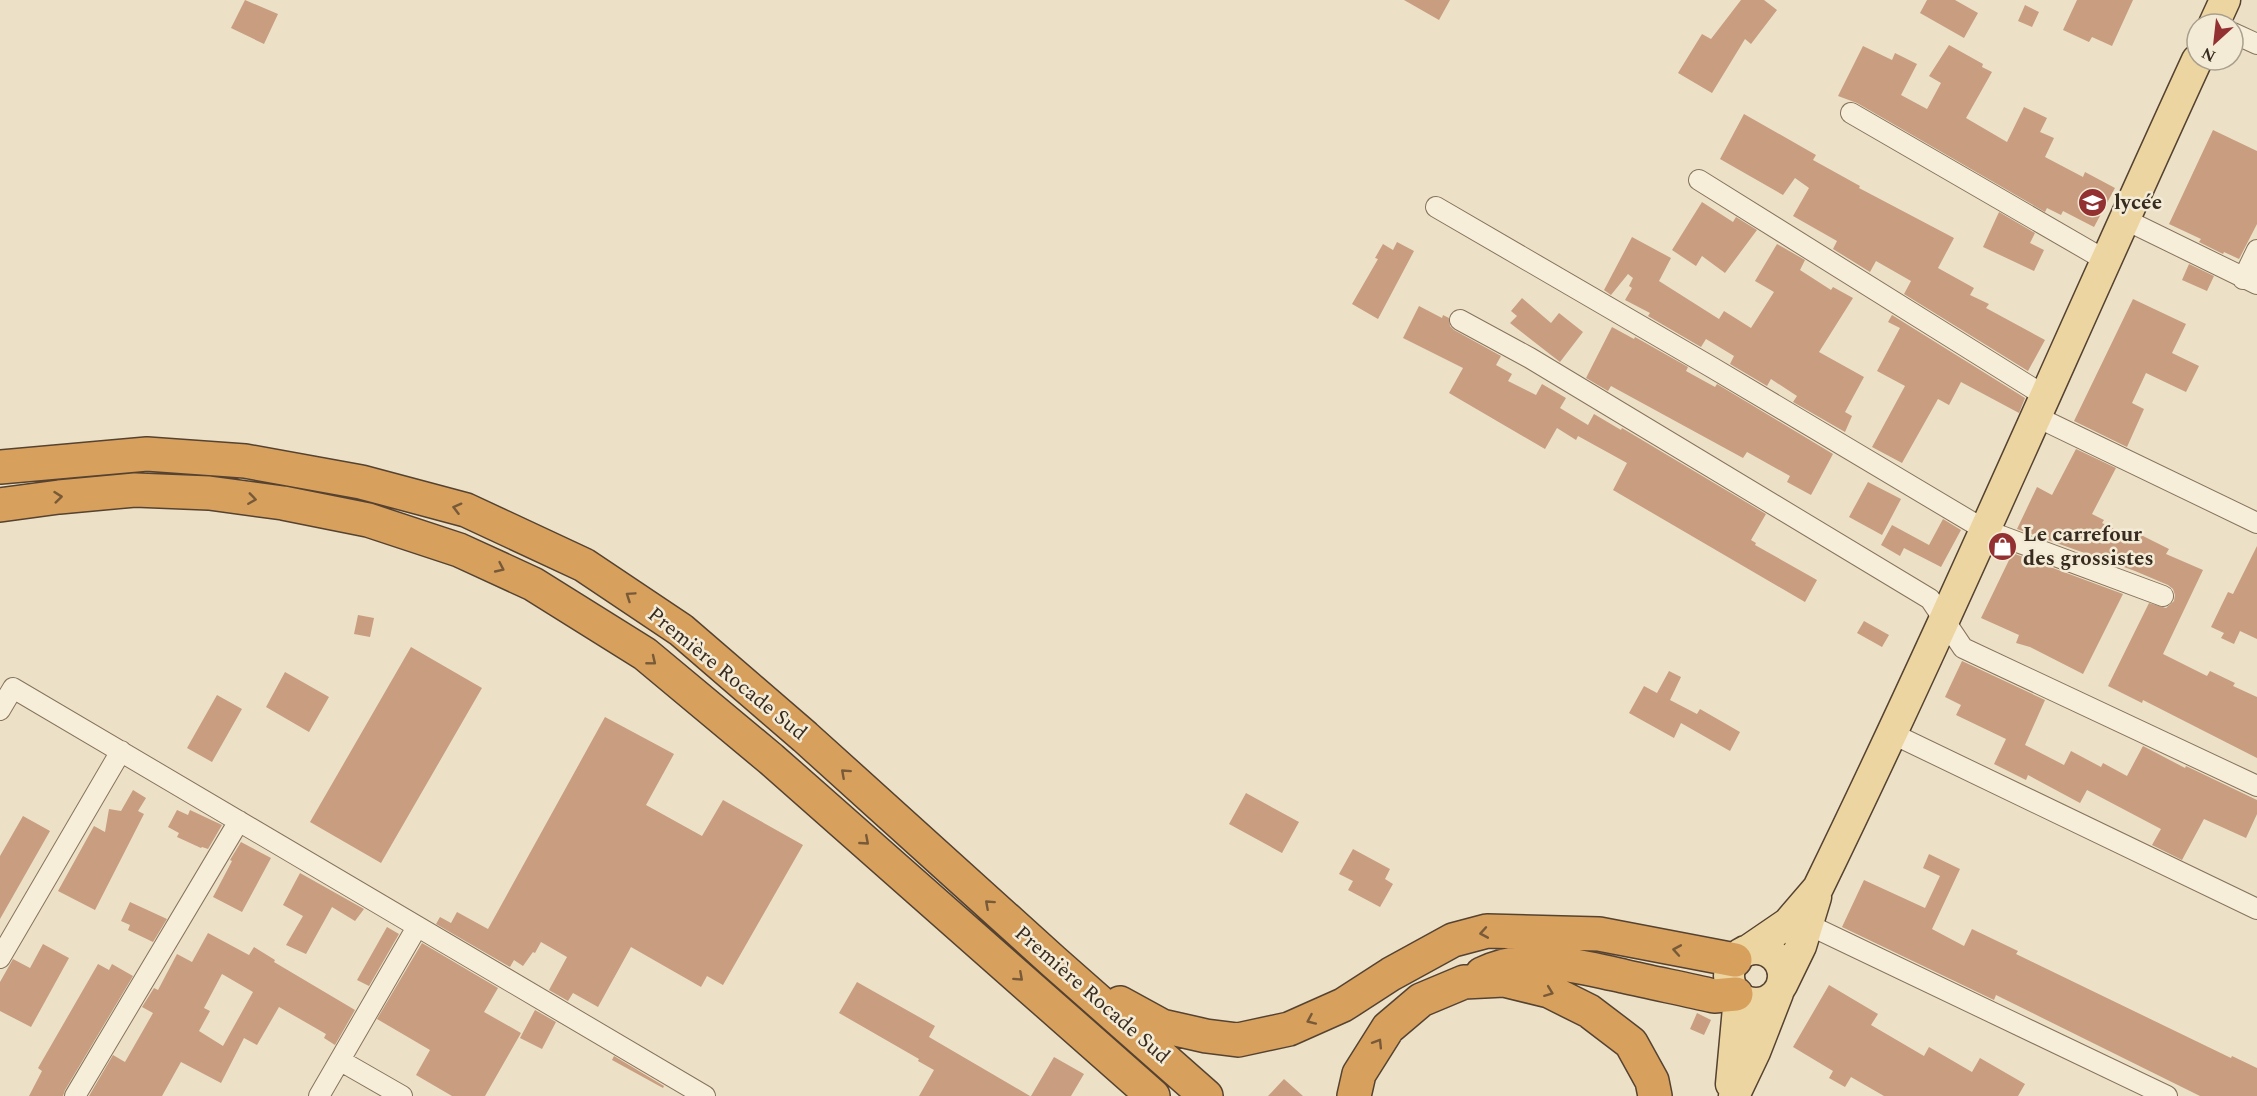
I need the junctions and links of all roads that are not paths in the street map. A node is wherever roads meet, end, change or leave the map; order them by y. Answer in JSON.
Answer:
{"nodes":[{"id":1,"x":2191,"y":72,"type":"edge"},
{"id":2,"x":1851,"y":113,"type":"dead end"},
{"id":3,"x":1699,"y":180,"type":"dead end"},
{"id":4,"x":1436,"y":207,"type":"dead end"},
{"id":5,"x":2124,"y":219,"type":"junction"},
{"id":6,"x":2257,"y":250,"type":"edge"},
{"id":7,"x":2105,"y":260,"type":"junction"},
{"id":8,"x":2250,"y":281,"type":"edge"},
{"id":9,"x":1460,"y":320,"type":"dead end"},
{"id":10,"x":2040,"y":406,"type":"junction"},
{"id":11,"x":0,"y":467,"type":"edge"},
{"id":12,"x":0,"y":505,"type":"edge"},
{"id":13,"x":2257,"y":523,"type":"edge"},
{"id":14,"x":1984,"y":530,"type":"junction"},
{"id":15,"x":2163,"y":596,"type":"dead end"},
{"id":16,"x":1945,"y":622,"type":"junction"},
{"id":17,"x":0,"y":710,"type":"edge"},
{"id":18,"x":1893,"y":734,"type":"junction"},
{"id":19,"x":121,"y":751,"type":"junction"},
{"id":20,"x":2257,"y":786,"type":"edge"},
{"id":21,"x":239,"y":821,"type":"junction"},
{"id":22,"x":1818,"y":888,"type":"junction"},
{"id":23,"x":2257,"y":909,"type":"edge"},
{"id":24,"x":1809,"y":925,"type":"junction"},
{"id":25,"x":417,"y":927,"type":"junction"},
{"id":26,"x":1742,"y":954,"type":"junction"},
{"id":27,"x":0,"y":958,"type":"edge"},
{"id":28,"x":1053,"y":961,"type":"junction"},
{"id":29,"x":1464,"y":982,"type":"junction"},
{"id":30,"x":1780,"y":989,"type":"junction"},
{"id":31,"x":1738,"y":996,"type":"junction"},
{"id":32,"x":341,"y":1061,"type":"junction"},
{"id":33,"x":75,"y":1096,"type":"edge"},
{"id":34,"x":319,"y":1096,"type":"edge"},
{"id":35,"x":402,"y":1096,"type":"edge"},
{"id":36,"x":705,"y":1096,"type":"edge"},
{"id":37,"x":1153,"y":1096,"type":"edge"},
{"id":38,"x":1206,"y":1096,"type":"edge"},
{"id":39,"x":1354,"y":1096,"type":"edge"},
{"id":40,"x":1655,"y":1096,"type":"edge"},
{"id":41,"x":1729,"y":1096,"type":"edge"},
{"id":42,"x":1734,"y":1096,"type":"edge"},
{"id":43,"x":2166,"y":1096,"type":"edge"}],
"edges":[{"from":1,"to":5,"type":"main road"},
{"from":2,"to":7,"type":"street"},
{"from":3,"to":10,"type":"street"},
{"from":4,"to":14,"type":"street"},
{"from":5,"to":7,"type":"main road"},
{"from":5,"to":8,"type":"street"},
{"from":6,"to":8,"type":"street"},
{"from":7,"to":10,"type":"main road"},
{"from":9,"to":16,"type":"street"},
{"from":10,"to":13,"type":"street"},
{"from":10,"to":14,"type":"main road"},
{"from":28,"to":11,"type":"highway","name":"Première Rocade Sud","one_way":true},
{"from":12,"to":37,"type":"highway","name":"Première Rocade Sud","one_way":true},
{"from":14,"to":15,"type":"street"},
{"from":14,"to":16,"type":"main road"},
{"from":16,"to":18,"type":"main road"},
{"from":16,"to":20,"type":"street"},
{"from":17,"to":19,"type":"street"},
{"from":18,"to":22,"type":"main road"},
{"from":18,"to":23,"type":"street"},
{"from":19,"to":21,"type":"street"},
{"from":19,"to":27,"type":"street"},
{"from":21,"to":25,"type":"street"},
{"from":21,"to":33,"type":"street"},
{"from":22,"to":24,"type":"main road"},
{"from":22,"to":26,"type":"main road"},
{"from":24,"to":30,"type":"main road"},
{"from":24,"to":43,"type":"street"},
{"from":25,"to":32,"type":"street"},
{"from":25,"to":36,"type":"street"},
{"from":26,"to":28,"type":"highway","one_way":true},
{"from":26,"to":30,"type":"main road"},
{"from":26,"to":31,"type":"main road"},
{"from":28,"to":38,"type":"highway","name":"Première Rocade Sud"},
{"from":29,"to":31,"type":"highway"},
{"from":39,"to":29,"type":"highway","one_way":true},
{"from":29,"to":40,"type":"highway","one_way":true},
{"from":30,"to":31,"type":"main road"},
{"from":30,"to":42,"type":"main road"},
{"from":31,"to":41,"type":"main road"},
{"from":32,"to":34,"type":"street"},
{"from":32,"to":35,"type":"street"}]}
